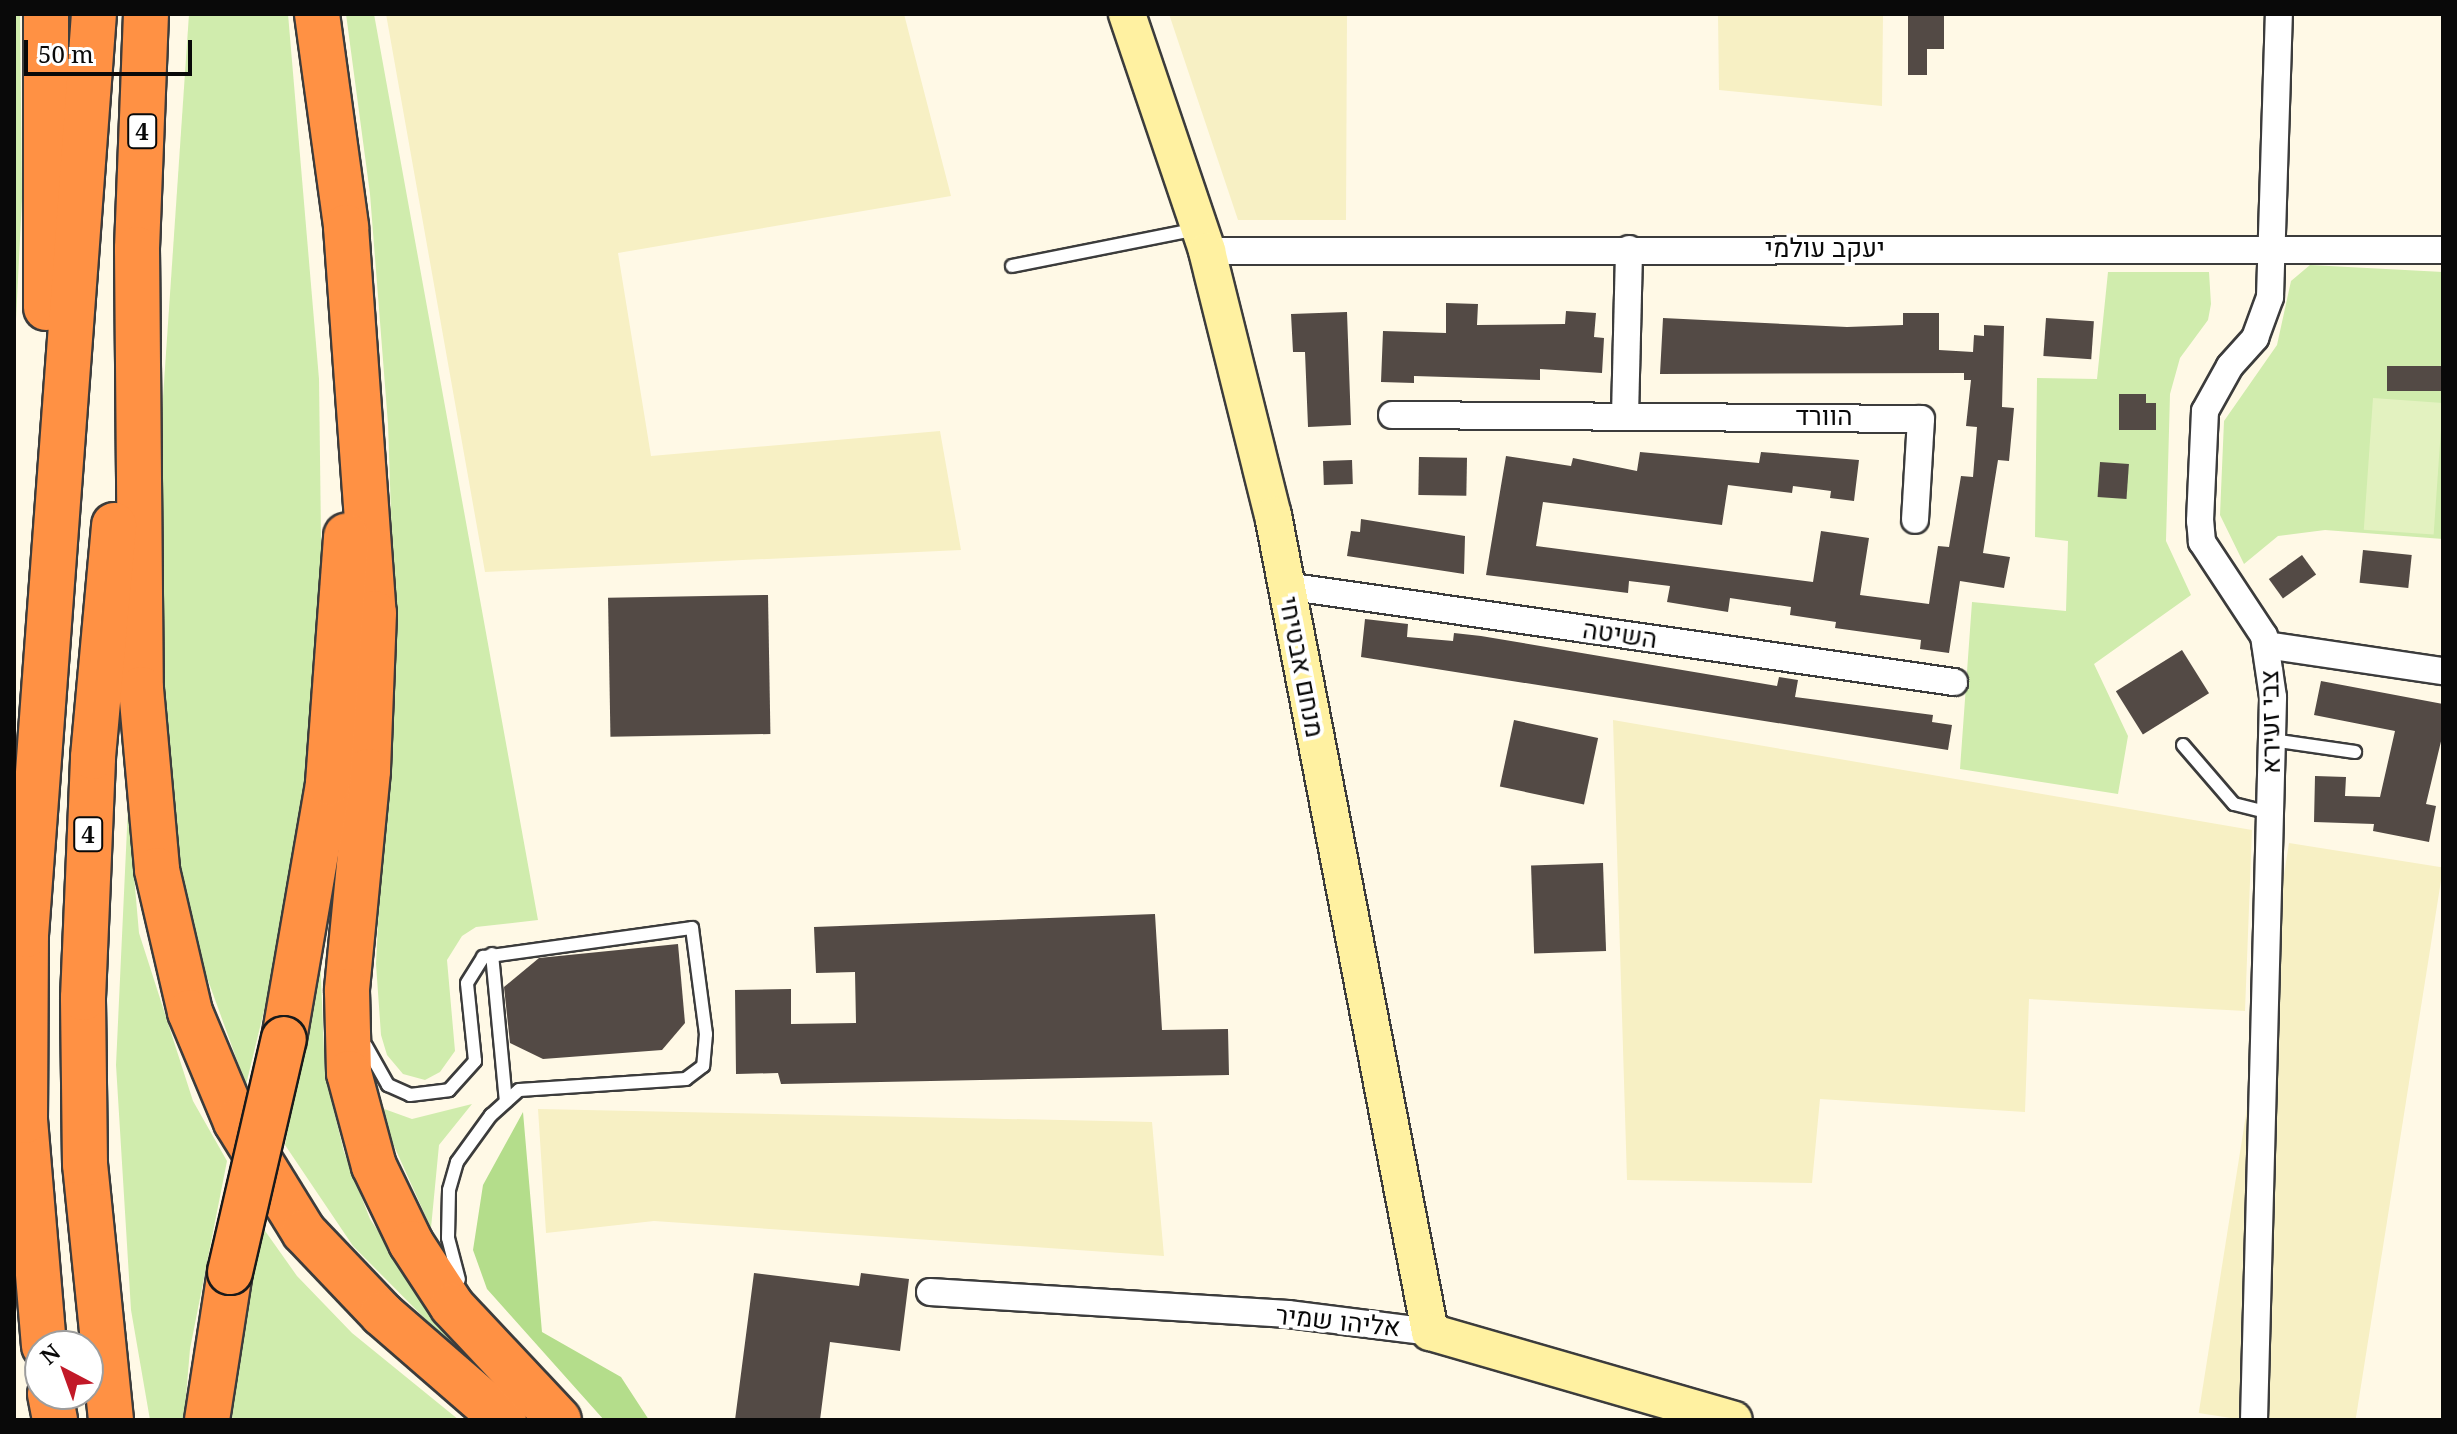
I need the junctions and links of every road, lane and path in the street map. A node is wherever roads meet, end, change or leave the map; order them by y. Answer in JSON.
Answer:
{"nodes":[{"id":1,"x":46,"y":14,"type":"edge"},
{"id":2,"x":94,"y":14,"type":"edge"},
{"id":3,"x":146,"y":14,"type":"edge"},
{"id":4,"x":317,"y":14,"type":"edge"},
{"id":5,"x":1127,"y":14,"type":"edge"},
{"id":6,"x":2279,"y":14,"type":"edge"},
{"id":7,"x":1204,"y":240,"type":"junction"},
{"id":8,"x":2273,"y":248,"type":"junction"},
{"id":9,"x":137,"y":249,"type":"junction"},
{"id":10,"x":1629,"y":249,"type":"junction"},
{"id":11,"x":2443,"y":250,"type":"edge"},
{"id":12,"x":1012,"y":266,"type":"dead end"},
{"id":13,"x":353,"y":314,"type":"junction"},
{"id":14,"x":1392,"y":415,"type":"dead end"},
{"id":15,"x":1625,"y":416,"type":"junction"},
{"id":16,"x":1915,"y":520,"type":"dead end"},
{"id":17,"x":1286,"y":586,"type":"junction"},
{"id":18,"x":2266,"y":645,"type":"junction"},
{"id":19,"x":46,"y":649,"type":"junction"},
{"id":20,"x":2443,"y":671,"type":"edge"},
{"id":21,"x":1954,"y":682,"type":"dead end"},
{"id":22,"x":2272,"y":740,"type":"junction"},
{"id":23,"x":2183,"y":745,"type":"dead end"},
{"id":24,"x":2355,"y":752,"type":"dead end"},
{"id":25,"x":2270,"y":813,"type":"junction"},
{"id":26,"x":358,"y":895,"type":"junction"},
{"id":27,"x":492,"y":954,"type":"junction"},
{"id":28,"x":506,"y":1101,"type":"junction"},
{"id":29,"x":464,"y":1291,"type":"dead end"},
{"id":30,"x":930,"y":1292,"type":"dead end"},
{"id":31,"x":472,"y":1304,"type":"dead end"},
{"id":32,"x":42,"y":1330,"type":"edge"},
{"id":33,"x":1430,"y":1332,"type":"junction"},
{"id":34,"x":532,"y":1411,"type":"edge"},
{"id":35,"x":111,"y":1420,"type":"edge"},
{"id":36,"x":207,"y":1420,"type":"edge"},
{"id":37,"x":1734,"y":1420,"type":"edge"},
{"id":38,"x":2254,"y":1420,"type":"edge"}],
"edges":[{"from":1,"to":19,"type":"highway"},
{"from":2,"to":19,"type":"highway","number":"4"},
{"from":3,"to":9,"type":"highway","number":"4"},
{"from":4,"to":13,"type":"highway"},
{"from":5,"to":7,"type":"street","name":"מנחם אבטיחי"},
{"from":6,"to":8,"type":"street","name":"צבי זעירא"},
{"from":7,"to":10,"type":"street","name":"יעקב עולמי"},
{"from":7,"to":12,"type":"lane"},
{"from":7,"to":17,"type":"street","name":"מנחם אבטיחי"},
{"from":8,"to":10,"type":"street","name":"יעקב עולמי"},
{"from":8,"to":11,"type":"street","name":"יעקב עולמי"},
{"from":8,"to":18,"type":"street","name":"צבי זעירא"},
{"from":9,"to":34,"type":"highway"},
{"from":9,"to":35,"type":"highway","number":"4"},
{"from":10,"to":15,"type":"street"},
{"from":13,"to":26,"type":"highway"},
{"from":13,"to":36,"type":"highway","bridge":true},
{"from":14,"to":15,"type":"street","name":"הוורד"},
{"from":15,"to":16,"type":"street","name":"הוורד"},
{"from":17,"to":21,"type":"street","name":"השיטה"},
{"from":17,"to":33,"type":"street","name":"מנחם אבטיחי"},
{"from":18,"to":20,"type":"street"},
{"from":18,"to":22,"type":"street","name":"צבי זעירא"},
{"from":19,"to":32,"type":"highway","number":"4"},
{"from":22,"to":24,"type":"lane"},
{"from":22,"to":25,"type":"street","name":"צבי זעירא"},
{"from":23,"to":25,"type":"lane"},
{"from":25,"to":38,"type":"street","name":"צבי זעירא"},
{"from":26,"to":27,"type":"lane"},
{"from":26,"to":34,"type":"highway"},
{"from":27,"to":28,"type":"lane"},
{"from":27,"to":28,"type":"lane"},
{"from":28,"to":29,"type":"lane"},
{"from":30,"to":33,"type":"street","name":"אליהו שמיר"},
{"from":31,"to":34,"type":"lane"},
{"from":33,"to":37,"type":"street","name":"אליהו שמיר"}]}
